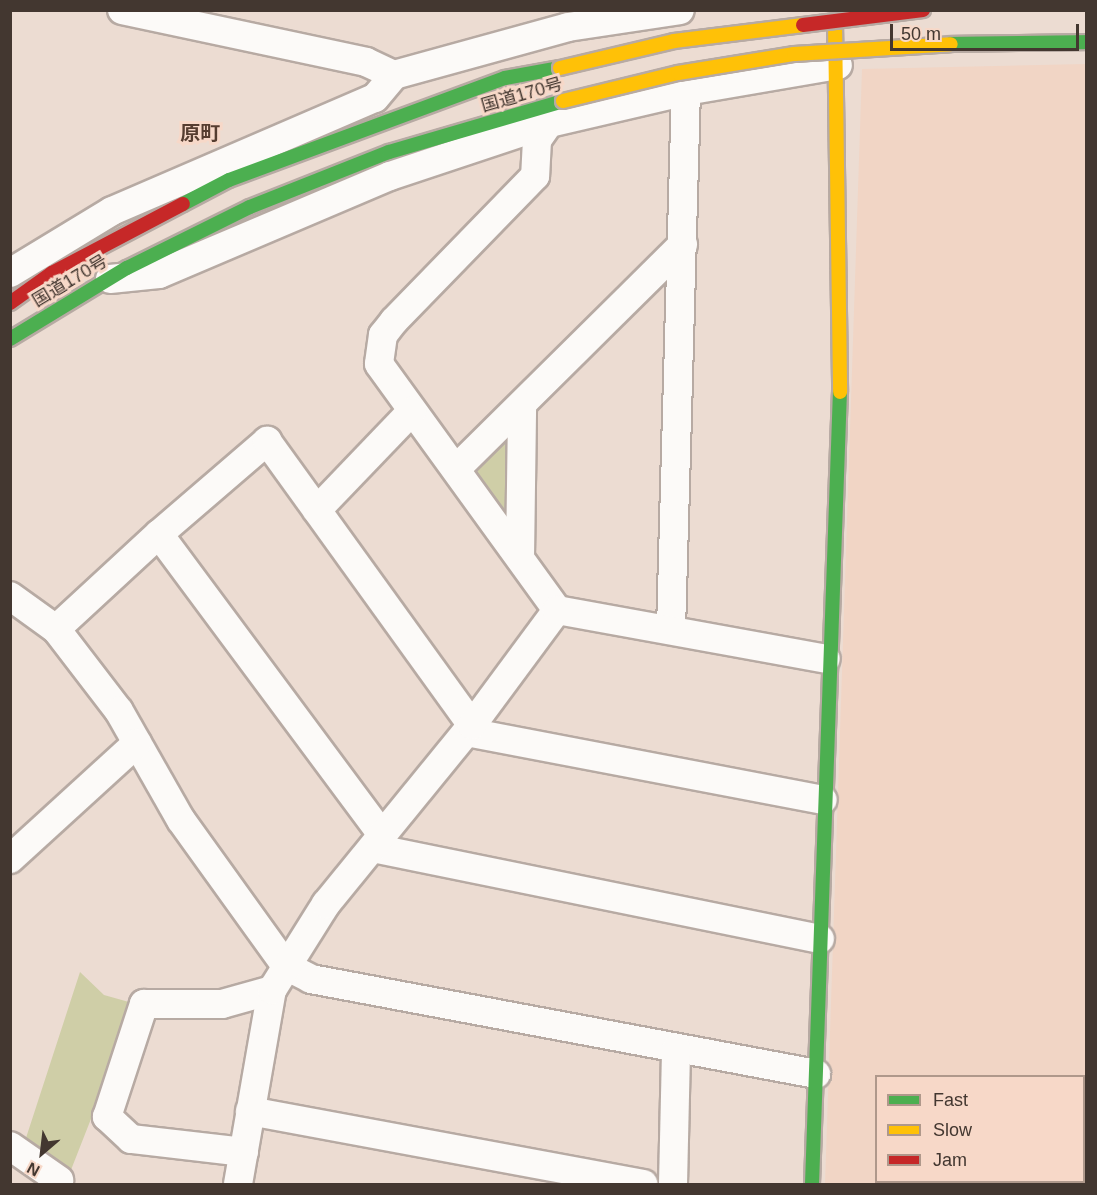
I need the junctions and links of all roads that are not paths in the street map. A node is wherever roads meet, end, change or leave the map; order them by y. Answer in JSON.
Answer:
{"nodes":[{"id":1,"x":122,"y":10,"type":"edge"},
{"id":2,"x":680,"y":10,"type":"edge"},
{"id":3,"x":833,"y":10,"type":"edge"},
{"id":4,"x":923,"y":10,"type":"edge"},
{"id":5,"x":1086,"y":42,"type":"edge"},
{"id":6,"x":838,"y":65,"type":"junction"},
{"id":7,"x":394,"y":75,"type":"junction"},
{"id":8,"x":687,"y":91,"type":"junction"},
{"id":9,"x":556,"y":112,"type":"junction"},
{"id":10,"x":683,"y":244,"type":"junction"},
{"id":11,"x":10,"y":273,"type":"edge"},
{"id":12,"x":107,"y":280,"type":"joint"},
{"id":13,"x":10,"y":303,"type":"edge"},
{"id":14,"x":10,"y":339,"type":"edge"},
{"id":15,"x":522,"y":407,"type":"junction"},
{"id":16,"x":412,"y":411,"type":"junction"},
{"id":17,"x":457,"y":468,"type":"junction"},
{"id":18,"x":317,"y":510,"type":"junction"},
{"id":19,"x":159,"y":534,"type":"junction"},
{"id":20,"x":520,"y":557,"type":"junction"},
{"id":21,"x":10,"y":596,"type":"edge"},
{"id":22,"x":557,"y":610,"type":"junction"},
{"id":23,"x":56,"y":629,"type":"junction"},
{"id":24,"x":671,"y":630,"type":"junction"},
{"id":25,"x":826,"y":659,"type":"junction"},
{"id":26,"x":470,"y":729,"type":"junction"},
{"id":27,"x":137,"y":743,"type":"junction"},
{"id":28,"x":823,"y":800,"type":"junction"},
{"id":29,"x":378,"y":842,"type":"junction"},
{"id":30,"x":10,"y":859,"type":"edge"},
{"id":31,"x":820,"y":939,"type":"junction"},
{"id":32,"x":279,"y":978,"type":"junction"},
{"id":33,"x":675,"y":1050,"type":"junction"},
{"id":34,"x":816,"y":1074,"type":"junction"},
{"id":35,"x":250,"y":1111,"type":"junction"},
{"id":36,"x":10,"y":1146,"type":"edge"},
{"id":37,"x":244,"y":1152,"type":"junction"},
{"id":38,"x":59,"y":1180,"type":"dead end"},
{"id":39,"x":238,"y":1185,"type":"edge"},
{"id":40,"x":644,"y":1185,"type":"edge"},
{"id":41,"x":673,"y":1185,"type":"edge"},
{"id":42,"x":812,"y":1185,"type":"edge"}],
"edges":[{"from":1,"to":7,"type":"street"},
{"from":2,"to":7,"type":"street"},
{"from":3,"to":6,"type":"main road"},
{"from":4,"to":13,"type":"main road","name":"国道170号","bridge":true},
{"from":5,"to":9,"type":"main road","name":"国道170号","bridge":true},
{"from":6,"to":8,"type":"street"},
{"from":6,"to":25,"type":"main road"},
{"from":7,"to":11,"type":"street"},
{"from":8,"to":9,"type":"street"},
{"from":8,"to":10,"type":"street"},
{"from":9,"to":12,"type":"street"},
{"from":9,"to":16,"type":"street"},
{"from":10,"to":15,"type":"street"},
{"from":10,"to":24,"type":"street"},
{"from":12,"to":14,"type":"main road","name":"国道170号"},
{"from":15,"to":17,"type":"street"},
{"from":15,"to":20,"type":"street"},
{"from":16,"to":17,"type":"street"},
{"from":16,"to":18,"type":"street"},
{"from":17,"to":20,"type":"street"},
{"from":18,"to":19,"type":"street"},
{"from":18,"to":26,"type":"street"},
{"from":19,"to":23,"type":"street"},
{"from":19,"to":29,"type":"street"},
{"from":20,"to":22,"type":"street"},
{"from":21,"to":23,"type":"street"},
{"from":22,"to":24,"type":"street"},
{"from":22,"to":26,"type":"street"},
{"from":23,"to":27,"type":"street"},
{"from":24,"to":25,"type":"street"},
{"from":25,"to":28,"type":"main road"},
{"from":26,"to":28,"type":"street"},
{"from":26,"to":29,"type":"street"},
{"from":27,"to":30,"type":"street"},
{"from":27,"to":32,"type":"street"},
{"from":28,"to":31,"type":"main road"},
{"from":29,"to":31,"type":"street"},
{"from":29,"to":32,"type":"street"},
{"from":31,"to":34,"type":"main road"},
{"from":32,"to":33,"type":"street"},
{"from":32,"to":35,"type":"street"},
{"from":32,"to":37,"type":"street"},
{"from":33,"to":34,"type":"street"},
{"from":33,"to":41,"type":"street"},
{"from":34,"to":42,"type":"main road"},
{"from":35,"to":37,"type":"street"},
{"from":35,"to":40,"type":"street"},
{"from":36,"to":38,"type":"street"},
{"from":37,"to":39,"type":"street"}]}
